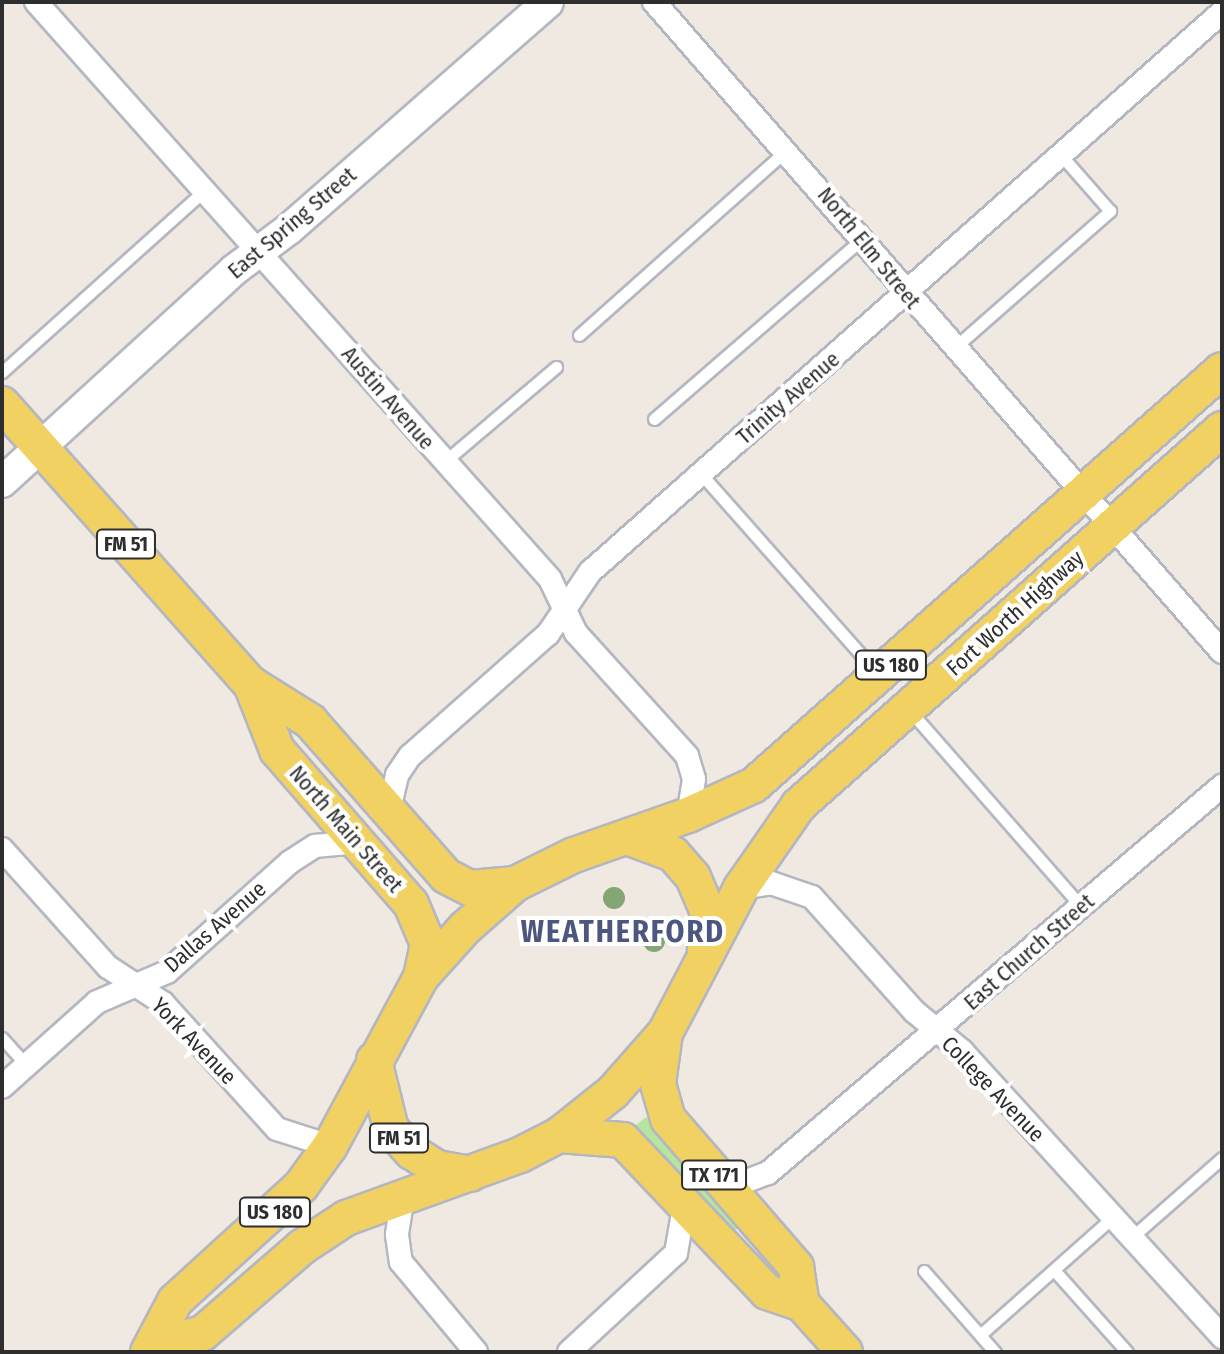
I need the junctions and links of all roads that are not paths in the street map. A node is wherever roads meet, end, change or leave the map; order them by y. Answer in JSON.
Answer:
{"nodes":[{"id":1,"x":36,"y":2,"type":"edge"},
{"id":2,"x":548,"y":2,"type":"edge"},
{"id":3,"x":654,"y":2,"type":"edge"},
{"id":4,"x":1222,"y":12,"type":"edge"},
{"id":5,"x":787,"y":150,"type":"junction"},
{"id":6,"x":1061,"y":155,"type":"junction"},
{"id":7,"x":204,"y":191,"type":"junction"},
{"id":8,"x":863,"y":238,"type":"junction"},
{"id":9,"x":259,"y":251,"type":"junction"},
{"id":10,"x":906,"y":294,"type":"junction"},
{"id":11,"x":579,"y":335,"type":"dead end"},
{"id":12,"x":953,"y":348,"type":"junction"},
{"id":13,"x":556,"y":367,"type":"dead end"},
{"id":14,"x":1222,"y":370,"type":"edge"},
{"id":15,"x":2,"y":372,"type":"edge"},
{"id":16,"x":2,"y":404,"type":"edge"},
{"id":17,"x":654,"y":419,"type":"dead end"},
{"id":18,"x":1222,"y":429,"type":"edge"},
{"id":19,"x":39,"y":446,"type":"junction"},
{"id":20,"x":444,"y":462,"type":"junction"},
{"id":21,"x":702,"y":475,"type":"junction"},
{"id":22,"x":2,"y":482,"type":"edge"},
{"id":23,"x":1081,"y":495,"type":"junction"},
{"id":24,"x":1110,"y":528,"type":"junction"},
{"id":25,"x":564,"y":610,"type":"junction"},
{"id":26,"x":1222,"y":652,"type":"edge"},
{"id":27,"x":880,"y":675,"type":"junction"},
{"id":28,"x":251,"y":684,"type":"junction"},
{"id":29,"x":908,"y":709,"type":"junction"},
{"id":30,"x":1222,"y":786,"type":"edge"},
{"id":31,"x":389,"y":810,"type":"junction"},
{"id":32,"x":688,"y":815,"type":"junction"},
{"id":33,"x":627,"y":837,"type":"junction"},
{"id":34,"x":359,"y":842,"type":"junction"},
{"id":35,"x":2,"y":849,"type":"edge"},
{"id":36,"x":515,"y":884,"type":"junction"},
{"id":37,"x":741,"y":888,"type":"junction"},
{"id":38,"x":1081,"y":906,"type":"junction"},
{"id":39,"x":705,"y":957,"type":"junction"},
{"id":40,"x":421,"y":977,"type":"junction"},
{"id":41,"x":135,"y":984,"type":"junction"},
{"id":42,"x":936,"y":1031,"type":"junction"},
{"id":43,"x":665,"y":1033,"type":"junction"},
{"id":44,"x":2,"y":1038,"type":"edge"},
{"id":45,"x":374,"y":1060,"type":"junction"},
{"id":46,"x":26,"y":1065,"type":"junction"},
{"id":47,"x":2,"y":1087,"type":"edge"},
{"id":48,"x":559,"y":1135,"type":"junction"},
{"id":49,"x":330,"y":1146,"type":"junction"},
{"id":50,"x":1222,"y":1158,"type":"edge"},
{"id":51,"x":470,"y":1174,"type":"junction"},
{"id":52,"x":714,"y":1175,"type":"junction"},
{"id":53,"x":403,"y":1196,"type":"junction"},
{"id":54,"x":685,"y":1202,"type":"junction"},
{"id":55,"x":1113,"y":1217,"type":"junction"},
{"id":56,"x":1132,"y":1237,"type":"junction"},
{"id":57,"x":1054,"y":1270,"type":"junction"},
{"id":58,"x":924,"y":1271,"type":"dead end"},
{"id":59,"x":802,"y":1304,"type":"junction"},
{"id":60,"x":980,"y":1335,"type":"junction"},
{"id":61,"x":1222,"y":1337,"type":"edge"},
{"id":62,"x":152,"y":1349,"type":"edge"},
{"id":63,"x":476,"y":1352,"type":"edge"},
{"id":64,"x":569,"y":1352,"type":"edge"},
{"id":65,"x":845,"y":1352,"type":"edge"},
{"id":66,"x":995,"y":1352,"type":"edge"},
{"id":67,"x":1127,"y":1352,"type":"edge"}],
"edges":[{"from":1,"to":7,"type":"street","name":"Austin Avenue"},
{"from":2,"to":9,"type":"street","name":"East Spring Street"},
{"from":3,"to":5,"type":"street","name":"North Elm Street"},
{"from":4,"to":6,"type":"street","name":"Trinity Avenue"},
{"from":5,"to":8,"type":"street","name":"North Elm Street"},
{"from":5,"to":11,"type":"lane"},
{"from":6,"to":10,"type":"street","name":"Trinity Avenue"},
{"from":6,"to":12,"type":"lane"},
{"from":7,"to":9,"type":"street","name":"Austin Avenue"},
{"from":7,"to":15,"type":"lane"},
{"from":8,"to":10,"type":"street","name":"North Elm Street"},
{"from":8,"to":17,"type":"lane"},
{"from":9,"to":19,"type":"street","name":"East Spring Street"},
{"from":9,"to":20,"type":"street","name":"Austin Avenue"},
{"from":10,"to":12,"type":"street","name":"North Elm Street"},
{"from":10,"to":21,"type":"street","name":"Trinity Avenue"},
{"from":12,"to":23,"type":"street","name":"North Elm Street"},
{"from":13,"to":20,"type":"lane"},
{"from":14,"to":23,"type":"main road","name":"Fort Worth Highway","number":"US 180"},
{"from":16,"to":19,"type":"main road","name":"North Main Street","number":"FM 51"},
{"from":18,"to":24,"type":"main road","name":"Fort Worth Highway","number":"US 180"},
{"from":19,"to":22,"type":"street","name":"East Spring Street"},
{"from":19,"to":28,"type":"main road","name":"North Main Street","number":"FM 51"},
{"from":20,"to":25,"type":"street","name":"Austin Avenue"},
{"from":21,"to":25,"type":"street","name":"Trinity Avenue"},
{"from":21,"to":27,"type":"lane"},
{"from":23,"to":24,"type":"street","name":"North Elm Street"},
{"from":23,"to":27,"type":"main road","name":"Fort Worth Highway","number":"US 180"},
{"from":24,"to":26,"type":"street","name":"North Elm Street"},
{"from":24,"to":29,"type":"main road","name":"Fort Worth Highway","number":"US 180"},
{"from":25,"to":31,"type":"street","name":"Trinity Avenue"},
{"from":25,"to":32,"type":"street","name":"Austin Avenue"},
{"from":27,"to":32,"type":"main road","name":"Fort Worth Highway","number":"US 180"},
{"from":28,"to":31,"type":"main road","name":"North Main Street","number":"FM 51"},
{"from":28,"to":34,"type":"main road","name":"North Main Street","number":"FM 51"},
{"from":29,"to":37,"type":"main road","name":"Fort Worth Highway","number":"US 180"},
{"from":29,"to":38,"type":"lane"},
{"from":30,"to":38,"type":"street","name":"East Church Street"},
{"from":31,"to":36,"type":"main road","name":"North Main Street","number":"FM 51"},
{"from":32,"to":33,"type":"main road","number":"US 180"},
{"from":33,"to":36,"type":"main road","number":"US 180"},
{"from":33,"to":39,"type":"main road"},
{"from":34,"to":40,"type":"main road","name":"North Main Street","number":"FM 51"},
{"from":34,"to":41,"type":"street","name":"Dallas Avenue"},
{"from":35,"to":41,"type":"street","name":"York Avenue"},
{"from":36,"to":40,"type":"main road","number":"US 180"},
{"from":37,"to":39,"type":"main road","name":"Fort Worth Highway","number":"US 180"},
{"from":37,"to":42,"type":"street","name":"College Avenue"},
{"from":38,"to":42,"type":"street","name":"East Church Street"},
{"from":39,"to":43,"type":"main road","number":"US 180"},
{"from":40,"to":45,"type":"main road","number":"US 180"},
{"from":41,"to":46,"type":"street","name":"Dallas Avenue"},
{"from":41,"to":49,"type":"street","name":"York Avenue"},
{"from":42,"to":52,"type":"street","name":"East Church Street"},
{"from":42,"to":55,"type":"street","name":"College Avenue"},
{"from":43,"to":48,"type":"main road","number":"US 180"},
{"from":43,"to":52,"type":"main road","number":"TX 171"},
{"from":44,"to":46,"type":"lane"},
{"from":45,"to":49,"type":"main road","number":"US 180"},
{"from":45,"to":51,"type":"main road","number":"FM 51"},
{"from":46,"to":47,"type":"street","name":"Dallas Avenue"},
{"from":48,"to":51,"type":"main road","number":"US 180"},
{"from":48,"to":54,"type":"main road","number":"TX 171"},
{"from":49,"to":62,"type":"main road","number":"US 180"},
{"from":50,"to":56,"type":"lane"},
{"from":51,"to":53,"type":"main road","number":"US 180"},
{"from":52,"to":59,"type":"main road","number":"TX 171"},
{"from":53,"to":62,"type":"main road","number":"US 180"},
{"from":53,"to":63,"type":"street"},
{"from":54,"to":59,"type":"main road","number":"TX 171"},
{"from":54,"to":64,"type":"street"},
{"from":55,"to":56,"type":"street","name":"College Avenue"},
{"from":55,"to":57,"type":"lane"},
{"from":56,"to":61,"type":"street","name":"College Avenue"},
{"from":57,"to":60,"type":"lane"},
{"from":57,"to":67,"type":"lane"},
{"from":58,"to":60,"type":"lane"},
{"from":59,"to":65,"type":"main road","number":"TX 171"},
{"from":60,"to":66,"type":"lane"}]}
